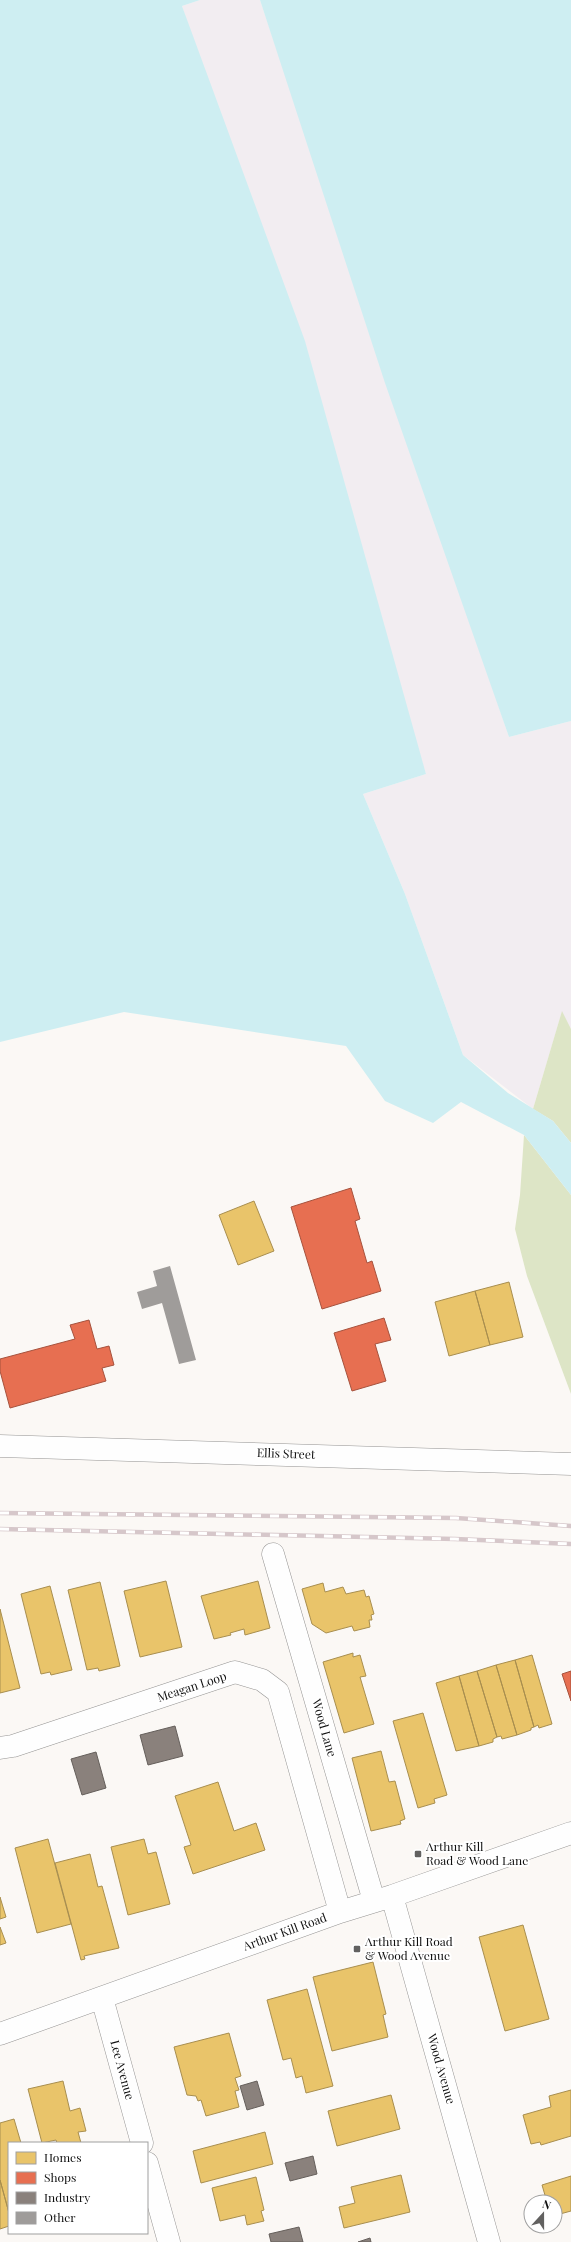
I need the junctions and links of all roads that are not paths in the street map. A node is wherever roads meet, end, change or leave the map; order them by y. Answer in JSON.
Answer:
{"nodes":[{"id":1,"x":0,"y":1446,"type":"edge"},
{"id":2,"x":571,"y":1464,"type":"edge"},
{"id":3,"x":274,"y":1554,"type":"dead end"},
{"id":4,"x":0,"y":1748,"type":"edge"},
{"id":5,"x":571,"y":1833,"type":"edge"},
{"id":6,"x":383,"y":1899,"type":"junction"},
{"id":7,"x":340,"y":1912,"type":"junction"},
{"id":8,"x":102,"y":1998,"type":"junction"},
{"id":9,"x":0,"y":2034,"type":"edge"},
{"id":10,"x":142,"y":2142,"type":"edge"},
{"id":11,"x":148,"y":2167,"type":"edge"},
{"id":12,"x":169,"y":2242,"type":"edge"},
{"id":13,"x":489,"y":2242,"type":"edge"}],
"edges":[{"from":1,"to":2,"type":"street","name":"Ellis Street"},
{"from":3,"to":6,"type":"street","name":"Wood Lane"},
{"from":4,"to":7,"type":"street","name":"Meagan Loop"},
{"from":5,"to":6,"type":"street","name":"Arthur Kill Road"},
{"from":6,"to":7,"type":"street","name":"Arthur Kill Road"},
{"from":6,"to":13,"type":"street","name":"Wood Avenue"},
{"from":7,"to":8,"type":"street","name":"Arthur Kill Road"},
{"from":8,"to":9,"type":"street","name":"Arthur Kill Road"},
{"from":8,"to":10,"type":"street","name":"Lee Avenue"},
{"from":11,"to":12,"type":"street"}]}
